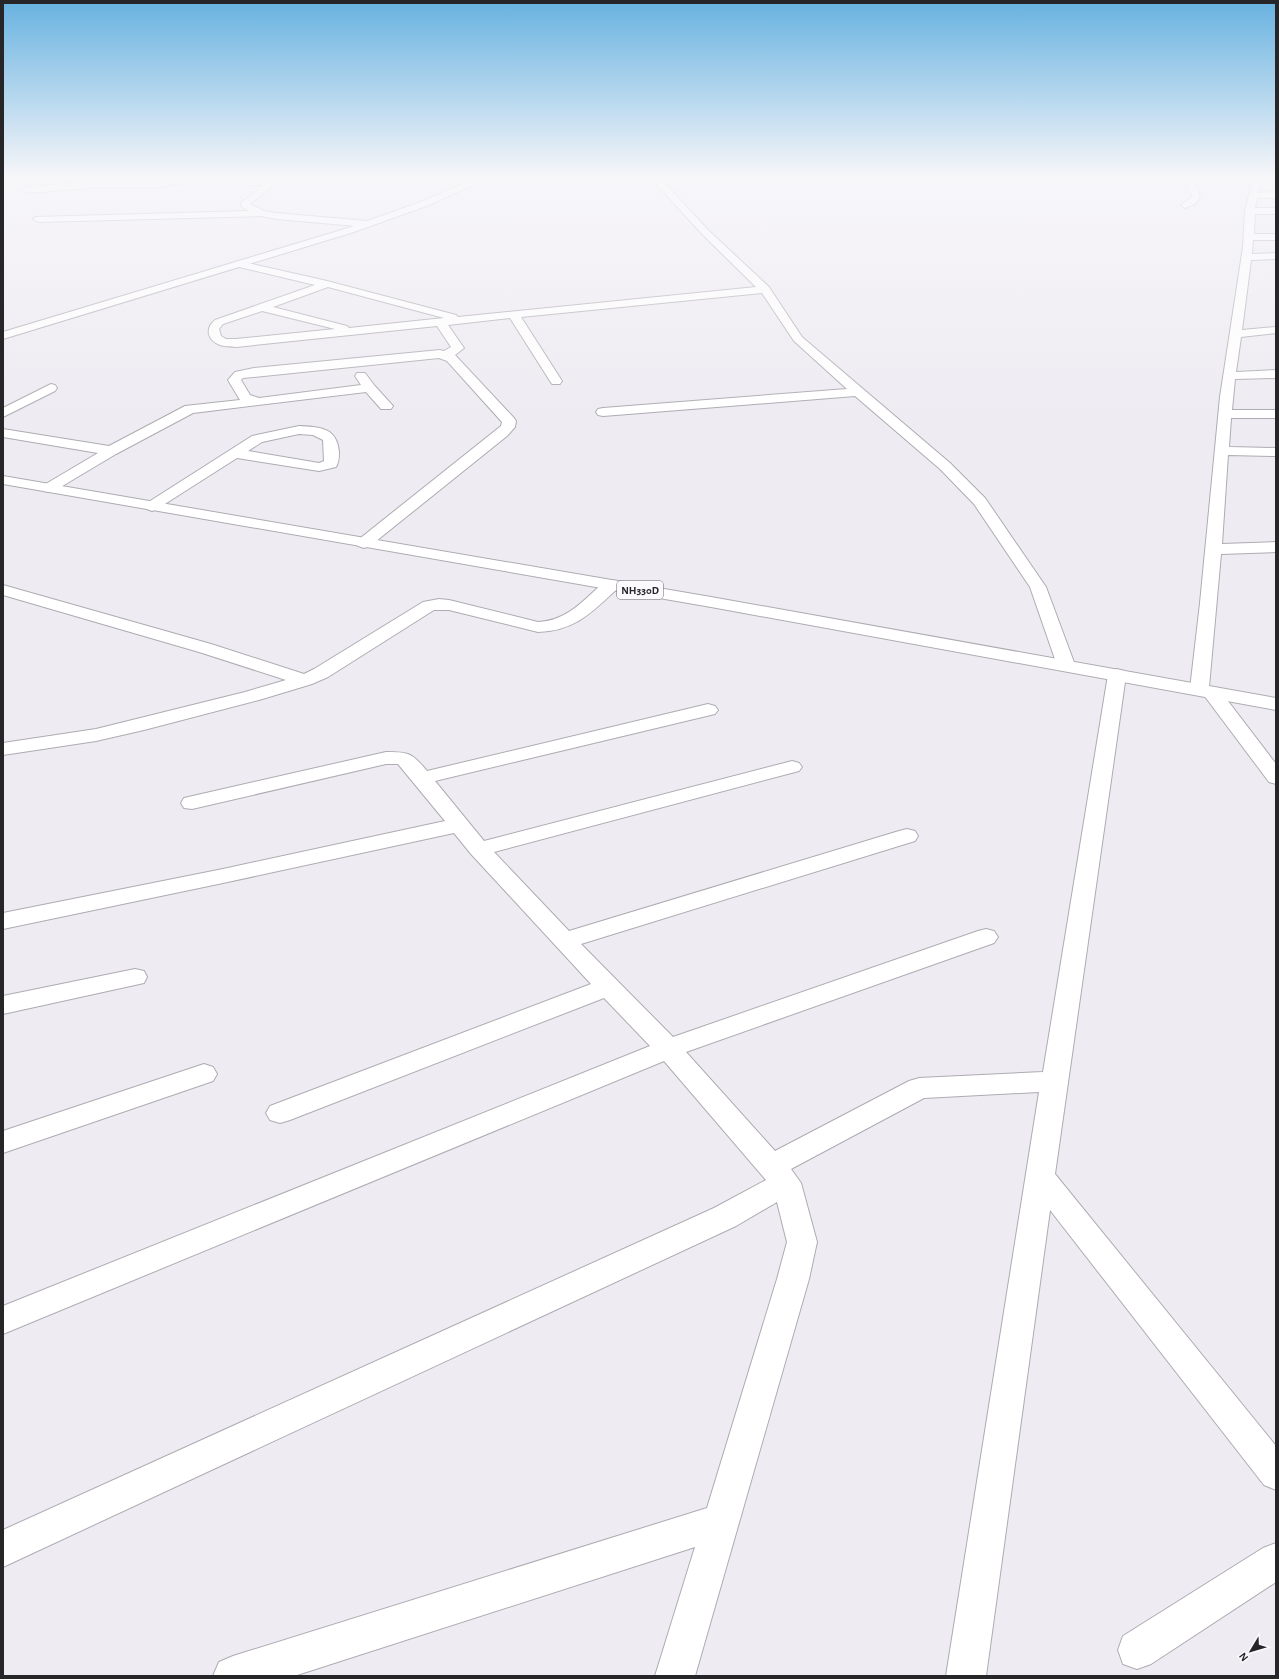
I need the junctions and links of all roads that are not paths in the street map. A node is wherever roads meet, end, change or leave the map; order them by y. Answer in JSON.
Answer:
{"nodes":[{"id":1,"x":270,"y":254,"type":"edge"},
{"id":2,"x":729,"y":254,"type":"edge"},
{"id":3,"x":1276,"y":256,"type":"edge"},
{"id":4,"x":1246,"y":257,"type":"joint"},
{"id":5,"x":239,"y":264,"type":"junction"},
{"id":6,"x":327,"y":284,"type":"junction"},
{"id":7,"x":765,"y":289,"type":"junction"},
{"id":8,"x":260,"y":307,"type":"junction"},
{"id":9,"x":514,"y":315,"type":"junction"},
{"id":10,"x":464,"y":320,"type":"junction"},
{"id":11,"x":441,"y":322,"type":"junction"},
{"id":12,"x":1276,"y":330,"type":"edge"},
{"id":13,"x":357,"y":332,"type":"junction"},
{"id":14,"x":1235,"y":334,"type":"junction"},
{"id":15,"x":3,"y":336,"type":"edge"},
{"id":16,"x":447,"y":355,"type":"junction"},
{"id":17,"x":352,"y":362,"type":"junction"},
{"id":18,"x":1276,"y":374,"type":"edge"},
{"id":19,"x":1229,"y":376,"type":"junction"},
{"id":20,"x":556,"y":381,"type":"dead end"},
{"id":21,"x":50,"y":388,"type":"dead end"},
{"id":22,"x":369,"y":388,"type":"junction"},
{"id":23,"x":857,"y":392,"type":"junction"},
{"id":24,"x":258,"y":402,"type":"junction"},
{"id":25,"x":386,"y":406,"type":"dead end"},
{"id":26,"x":604,"y":412,"type":"dead end"},
{"id":27,"x":3,"y":413,"type":"edge"},
{"id":28,"x":1225,"y":414,"type":"junction"},
{"id":29,"x":1276,"y":414,"type":"edge"},
{"id":30,"x":3,"y":433,"type":"edge"},
{"id":31,"x":111,"y":451,"type":"junction"},
{"id":32,"x":1222,"y":451,"type":"junction"},
{"id":33,"x":1276,"y":452,"type":"edge"},
{"id":34,"x":235,"y":453,"type":"junction"},
{"id":35,"x":3,"y":480,"type":"edge"},
{"id":36,"x":49,"y":488,"type":"junction"},
{"id":37,"x":152,"y":506,"type":"junction"},
{"id":38,"x":364,"y":543,"type":"junction"},
{"id":39,"x":1276,"y":546,"type":"edge"},
{"id":40,"x":1213,"y":549,"type":"junction"},
{"id":41,"x":611,"y":585,"type":"junction"},
{"id":42,"x":3,"y":590,"type":"edge"},
{"id":43,"x":1066,"y":665,"type":"junction"},
{"id":44,"x":1117,"y":675,"type":"junction"},
{"id":45,"x":305,"y":680,"type":"junction"},
{"id":46,"x":1205,"y":690,"type":"junction"},
{"id":47,"x":1276,"y":704,"type":"edge"},
{"id":48,"x":708,"y":710,"type":"dead end"},
{"id":49,"x":3,"y":749,"type":"edge"},
{"id":50,"x":792,"y":767,"type":"dead end"},
{"id":51,"x":423,"y":778,"type":"junction"},
{"id":52,"x":1276,"y":778,"type":"edge"},
{"id":53,"x":192,"y":803,"type":"dead end"},
{"id":54,"x":459,"y":825,"type":"junction"},
{"id":55,"x":907,"y":836,"type":"dead end"},
{"id":56,"x":479,"y":849,"type":"junction"},
{"id":57,"x":3,"y":921,"type":"edge"},
{"id":58,"x":986,"y":937,"type":"dead end"},
{"id":59,"x":564,"y":942,"type":"junction"},
{"id":60,"x":135,"y":977,"type":"dead end"},
{"id":61,"x":608,"y":987,"type":"junction"},
{"id":62,"x":3,"y":1005,"type":"edge"},
{"id":63,"x":668,"y":1049,"type":"junction"},
{"id":64,"x":204,"y":1074,"type":"dead end"},
{"id":65,"x":1054,"y":1081,"type":"junction"},
{"id":66,"x":280,"y":1113,"type":"dead end"},
{"id":67,"x":3,"y":1142,"type":"edge"},
{"id":68,"x":779,"y":1175,"type":"junction"},
{"id":69,"x":1040,"y":1176,"type":"junction"},
{"id":70,"x":3,"y":1320,"type":"edge"},
{"id":71,"x":1276,"y":1473,"type":"edge"},
{"id":72,"x":722,"y":1521,"type":"junction"},
{"id":73,"x":3,"y":1549,"type":"edge"},
{"id":74,"x":1276,"y":1561,"type":"edge"},
{"id":75,"x":1137,"y":1650,"type":"dead end"},
{"id":76,"x":233,"y":1676,"type":"edge"},
{"id":77,"x":675,"y":1676,"type":"edge"},
{"id":78,"x":966,"y":1676,"type":"edge"}],
"edges":[{"from":1,"to":5,"type":"main road"},
{"from":2,"to":7,"type":"main road"},
{"from":3,"to":4,"type":"main road"},
{"from":4,"to":14,"type":"main road"},
{"from":5,"to":6,"type":"main road"},
{"from":5,"to":15,"type":"main road"},
{"from":6,"to":8,"type":"main road"},
{"from":6,"to":10,"type":"main road"},
{"from":7,"to":9,"type":"main road"},
{"from":7,"to":23,"type":"main road"},
{"from":8,"to":13,"type":"main road"},
{"from":8,"to":13,"type":"main road"},
{"from":9,"to":10,"type":"main road"},
{"from":9,"to":20,"type":"main road"},
{"from":10,"to":11,"type":"main road"},
{"from":11,"to":13,"type":"main road"},
{"from":11,"to":16,"type":"main road"},
{"from":12,"to":14,"type":"main road"},
{"from":14,"to":19,"type":"main road"},
{"from":16,"to":17,"type":"main road"},
{"from":16,"to":38,"type":"main road"},
{"from":17,"to":22,"type":"main road"},
{"from":17,"to":24,"type":"main road"},
{"from":18,"to":19,"type":"main road"},
{"from":19,"to":28,"type":"main road"},
{"from":21,"to":27,"type":"main road"},
{"from":22,"to":24,"type":"main road"},
{"from":22,"to":25,"type":"main road"},
{"from":23,"to":26,"type":"main road"},
{"from":23,"to":43,"type":"main road"},
{"from":24,"to":31,"type":"main road"},
{"from":28,"to":29,"type":"main road"},
{"from":28,"to":32,"type":"main road"},
{"from":30,"to":31,"type":"main road"},
{"from":31,"to":36,"type":"main road"},
{"from":32,"to":33,"type":"main road"},
{"from":32,"to":40,"type":"main road"},
{"from":34,"to":34,"type":"main road"},
{"from":34,"to":37,"type":"main road"},
{"from":35,"to":36,"type":"main road","number":"NH330D"},
{"from":36,"to":37,"type":"main road","number":"NH330D"},
{"from":37,"to":38,"type":"main road","number":"NH330D"},
{"from":38,"to":41,"type":"main road","number":"NH330D"},
{"from":39,"to":40,"type":"main road"},
{"from":40,"to":46,"type":"main road"},
{"from":41,"to":43,"type":"main road","number":"NH330D"},
{"from":41,"to":45,"type":"main road"},
{"from":42,"to":45,"type":"main road"},
{"from":43,"to":44,"type":"main road","number":"NH330D"},
{"from":44,"to":46,"type":"main road","number":"NH330D"},
{"from":44,"to":65,"type":"main road"},
{"from":45,"to":49,"type":"main road"},
{"from":46,"to":47,"type":"main road","number":"NH330D"},
{"from":46,"to":52,"type":"main road"},
{"from":48,"to":51,"type":"main road"},
{"from":50,"to":56,"type":"main road"},
{"from":51,"to":53,"type":"main road"},
{"from":51,"to":54,"type":"main road"},
{"from":54,"to":56,"type":"main road"},
{"from":54,"to":57,"type":"main road"},
{"from":55,"to":59,"type":"main road"},
{"from":56,"to":59,"type":"main road"},
{"from":58,"to":63,"type":"main road"},
{"from":59,"to":61,"type":"main road"},
{"from":60,"to":62,"type":"main road"},
{"from":61,"to":63,"type":"main road"},
{"from":61,"to":66,"type":"main road"},
{"from":63,"to":68,"type":"main road"},
{"from":63,"to":70,"type":"main road"},
{"from":64,"to":67,"type":"main road"},
{"from":65,"to":68,"type":"main road"},
{"from":65,"to":69,"type":"main road"},
{"from":68,"to":72,"type":"main road"},
{"from":68,"to":73,"type":"main road"},
{"from":69,"to":71,"type":"main road"},
{"from":69,"to":78,"type":"main road"},
{"from":72,"to":76,"type":"main road"},
{"from":72,"to":77,"type":"main road"},
{"from":74,"to":75,"type":"main road"}]}
